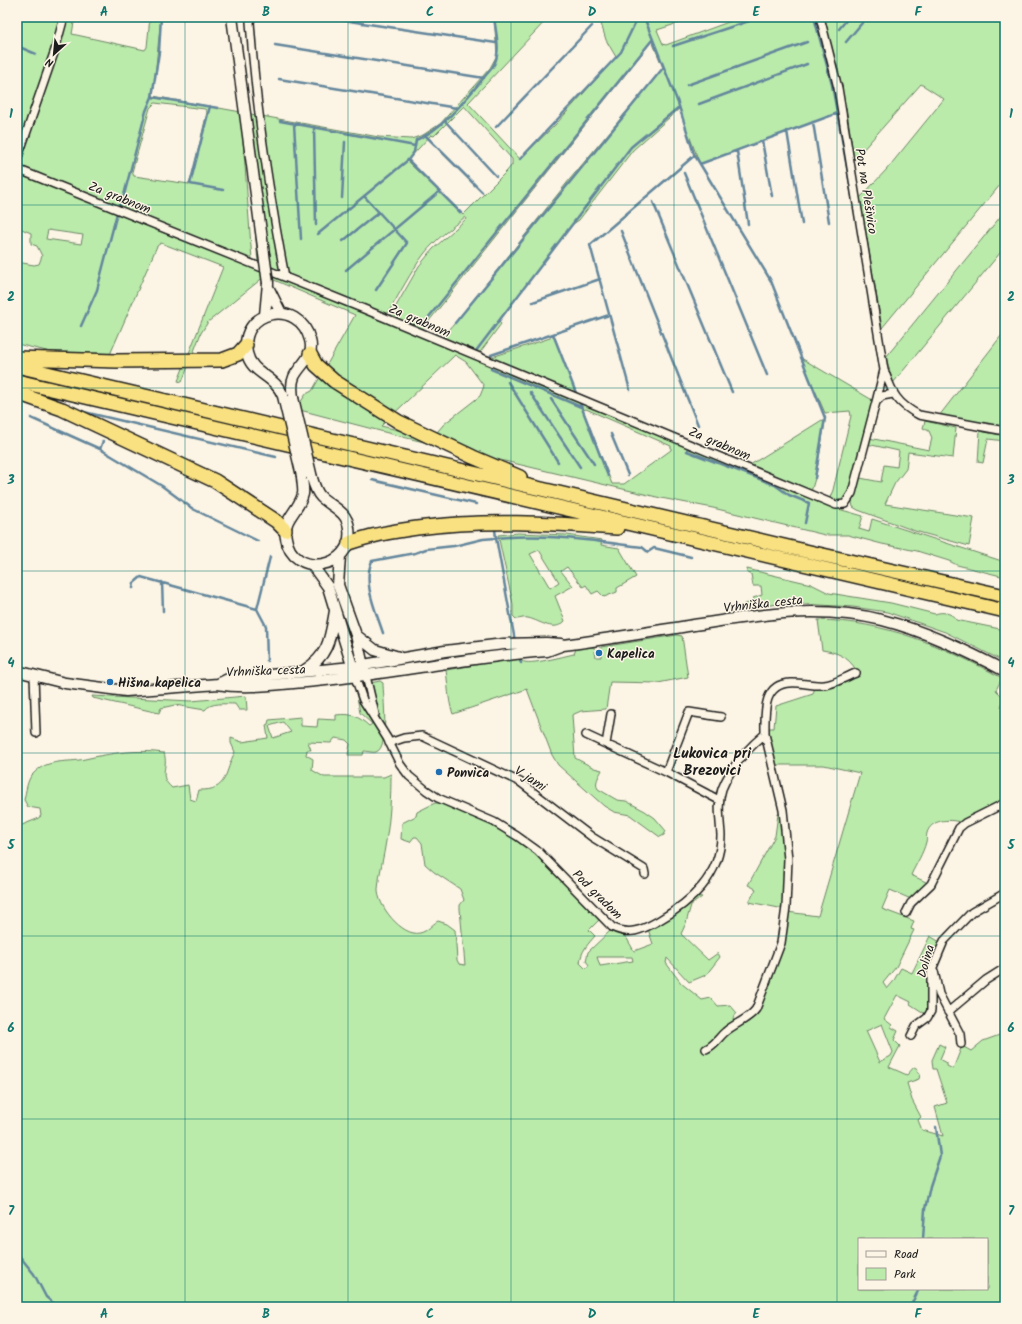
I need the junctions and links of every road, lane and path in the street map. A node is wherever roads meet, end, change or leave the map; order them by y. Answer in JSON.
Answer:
{"nodes":[{"id":1,"x":64,"y":17,"type":"edge"},
{"id":2,"x":232,"y":17,"type":"edge"},
{"id":3,"x":252,"y":17,"type":"edge"},
{"id":4,"x":820,"y":17,"type":"edge"},
{"id":5,"x":17,"y":160,"type":"edge"},
{"id":6,"x":17,"y":169,"type":"edge"},
{"id":7,"x":285,"y":277,"type":"junction"},
{"id":8,"x":268,"y":286,"type":"junction"},
{"id":9,"x":281,"y":313,"type":"junction"},
{"id":10,"x":265,"y":315,"type":"junction"},
{"id":11,"x":246,"y":346,"type":"junction"},
{"id":12,"x":310,"y":350,"type":"junction"},
{"id":13,"x":17,"y":358,"type":"edge"},
{"id":14,"x":17,"y":366,"type":"edge"},
{"id":15,"x":884,"y":370,"type":"junction"},
{"id":16,"x":17,"y":380,"type":"edge"},
{"id":17,"x":17,"y":393,"type":"edge"},
{"id":18,"x":893,"y":394,"type":"junction"},
{"id":19,"x":288,"y":397,"type":"junction"},
{"id":20,"x":876,"y":402,"type":"junction"},
{"id":21,"x":1005,"y":431,"type":"edge"},
{"id":22,"x":307,"y":477,"type":"junction"},
{"id":23,"x":570,"y":495,"type":"junction"},
{"id":24,"x":813,"y":496,"type":"joint"},
{"id":25,"x":285,"y":530,"type":"junction"},
{"id":26,"x":657,"y":531,"type":"junction"},
{"id":27,"x":349,"y":543,"type":"junction"},
{"id":28,"x":340,"y":556,"type":"junction"},
{"id":29,"x":312,"y":565,"type":"junction"},
{"id":30,"x":1005,"y":596,"type":"edge"},
{"id":31,"x":335,"y":609,"type":"junction"},
{"id":32,"x":1005,"y":611,"type":"edge"},
{"id":33,"x":356,"y":635,"type":"junction"},
{"id":34,"x":536,"y":648,"type":"junction"},
{"id":35,"x":401,"y":658,"type":"junction"},
{"id":36,"x":362,"y":665,"type":"junction"},
{"id":37,"x":352,"y":667,"type":"junction"},
{"id":38,"x":17,"y":671,"type":"edge"},
{"id":39,"x":304,"y":671,"type":"junction"},
{"id":40,"x":1005,"y":671,"type":"edge"},
{"id":41,"x":856,"y":673,"type":"dead end"},
{"id":42,"x":34,"y":676,"type":"junction"},
{"id":43,"x":360,"y":677,"type":"junction"},
{"id":44,"x":218,"y":684,"type":"junction"},
{"id":45,"x":611,"y":714,"type":"dead end"},
{"id":46,"x":722,"y":717,"type":"dead end"},
{"id":47,"x":376,"y":720,"type":"junction"},
{"id":48,"x":36,"y":734,"type":"dead end"},
{"id":49,"x":765,"y":734,"type":"junction"},
{"id":50,"x":586,"y":735,"type":"dead end"},
{"id":51,"x":390,"y":743,"type":"junction"},
{"id":52,"x":606,"y":744,"type":"junction"},
{"id":53,"x":666,"y":772,"type":"junction"},
{"id":54,"x":719,"y":800,"type":"junction"},
{"id":55,"x":1005,"y":803,"type":"edge"},
{"id":56,"x":645,"y":874,"type":"dead end"},
{"id":57,"x":1005,"y":893,"type":"edge"},
{"id":58,"x":906,"y":913,"type":"dead end"},
{"id":59,"x":933,"y":967,"type":"junction"},
{"id":60,"x":1005,"y":968,"type":"edge"},
{"id":61,"x":948,"y":1012,"type":"junction"},
{"id":62,"x":911,"y":1036,"type":"dead end"},
{"id":63,"x":961,"y":1044,"type":"dead end"},
{"id":64,"x":706,"y":1049,"type":"dead end"}],
"edges":[{"from":1,"to":5,"type":"street"},
{"from":2,"to":8,"type":"main road","bridge":true},
{"from":3,"to":7,"type":"street"},
{"from":4,"to":15,"type":"street","name":"Pot na Plešivico"},
{"from":6,"to":7,"type":"street","name":"Za grabnom"},
{"from":7,"to":24,"type":"street","name":"Za grabnom"},
{"from":8,"to":9,"type":"main road"},
{"from":8,"to":10,"type":"main road"},
{"from":9,"to":10,"type":"main road"},
{"from":9,"to":12,"type":"main road"},
{"from":10,"to":11,"type":"main road"},
{"from":11,"to":13,"type":"highway"},
{"from":11,"to":19,"type":"main road"},
{"from":12,"to":19,"type":"main road"},
{"from":12,"to":23,"type":"highway"},
{"from":14,"to":23,"type":"highway"},
{"from":15,"to":18,"type":"street","name":"Pot na Plešivico"},
{"from":15,"to":20,"type":"street","name":"Pot na Plešivico"},
{"from":16,"to":26,"type":"highway"},
{"from":17,"to":25,"type":"highway"},
{"from":18,"to":20,"type":"street"},
{"from":18,"to":21,"type":"street","name":"Pot na Plešivico"},
{"from":19,"to":22,"type":"main road","bridge":true},
{"from":20,"to":24,"type":"street","name":"Pot na Plešivico"},
{"from":22,"to":25,"type":"main road"},
{"from":22,"to":27,"type":"main road"},
{"from":23,"to":30,"type":"highway"},
{"from":25,"to":29,"type":"main road"},
{"from":26,"to":27,"type":"highway"},
{"from":26,"to":32,"type":"highway"},
{"from":27,"to":28,"type":"main road"},
{"from":28,"to":29,"type":"main road"},
{"from":28,"to":33,"type":"main road"},
{"from":29,"to":31,"type":"main road"},
{"from":31,"to":37,"type":"main road"},
{"from":31,"to":39,"type":"main road"},
{"from":33,"to":35,"type":"main road"},
{"from":33,"to":36,"type":"main road"},
{"from":34,"to":35,"type":"main road","name":"Vrhniška cesta"},
{"from":34,"to":40,"type":"main road","name":"Vrhniška cesta"},
{"from":34,"to":43,"type":"main road","name":"Vrhniška cesta"},
{"from":35,"to":36,"type":"main road","name":"Vrhniška cesta"},
{"from":36,"to":37,"type":"main road","name":"Vrhniška cesta"},
{"from":36,"to":43,"type":"main road"},
{"from":37,"to":39,"type":"main road","name":"Vrhniška cesta"},
{"from":37,"to":43,"type":"main road"},
{"from":38,"to":42,"type":"main road"},
{"from":39,"to":44,"type":"main road","name":"Vrhniška cesta"},
{"from":41,"to":49,"type":"street"},
{"from":42,"to":44,"type":"main road"},
{"from":42,"to":48,"type":"street"},
{"from":43,"to":44,"type":"main road","name":"Vrhniška cesta"},
{"from":43,"to":47,"type":"street"},
{"from":43,"to":47,"type":"street","name":"Pod gradom"},
{"from":45,"to":52,"type":"street"},
{"from":46,"to":53,"type":"street"},
{"from":47,"to":51,"type":"street","name":"Pod gradom"},
{"from":49,"to":54,"type":"street","name":"Pod gradom"},
{"from":49,"to":64,"type":"street"},
{"from":50,"to":52,"type":"street"},
{"from":51,"to":54,"type":"street","name":"Pod gradom"},
{"from":51,"to":56,"type":"street","name":"V jami"},
{"from":52,"to":53,"type":"street"},
{"from":53,"to":54,"type":"street"},
{"from":55,"to":58,"type":"street"},
{"from":57,"to":59,"type":"street","name":"Dolina"},
{"from":59,"to":61,"type":"street"},
{"from":59,"to":62,"type":"street","name":"Dolina"},
{"from":60,"to":61,"type":"street"},
{"from":61,"to":63,"type":"street"}]}
